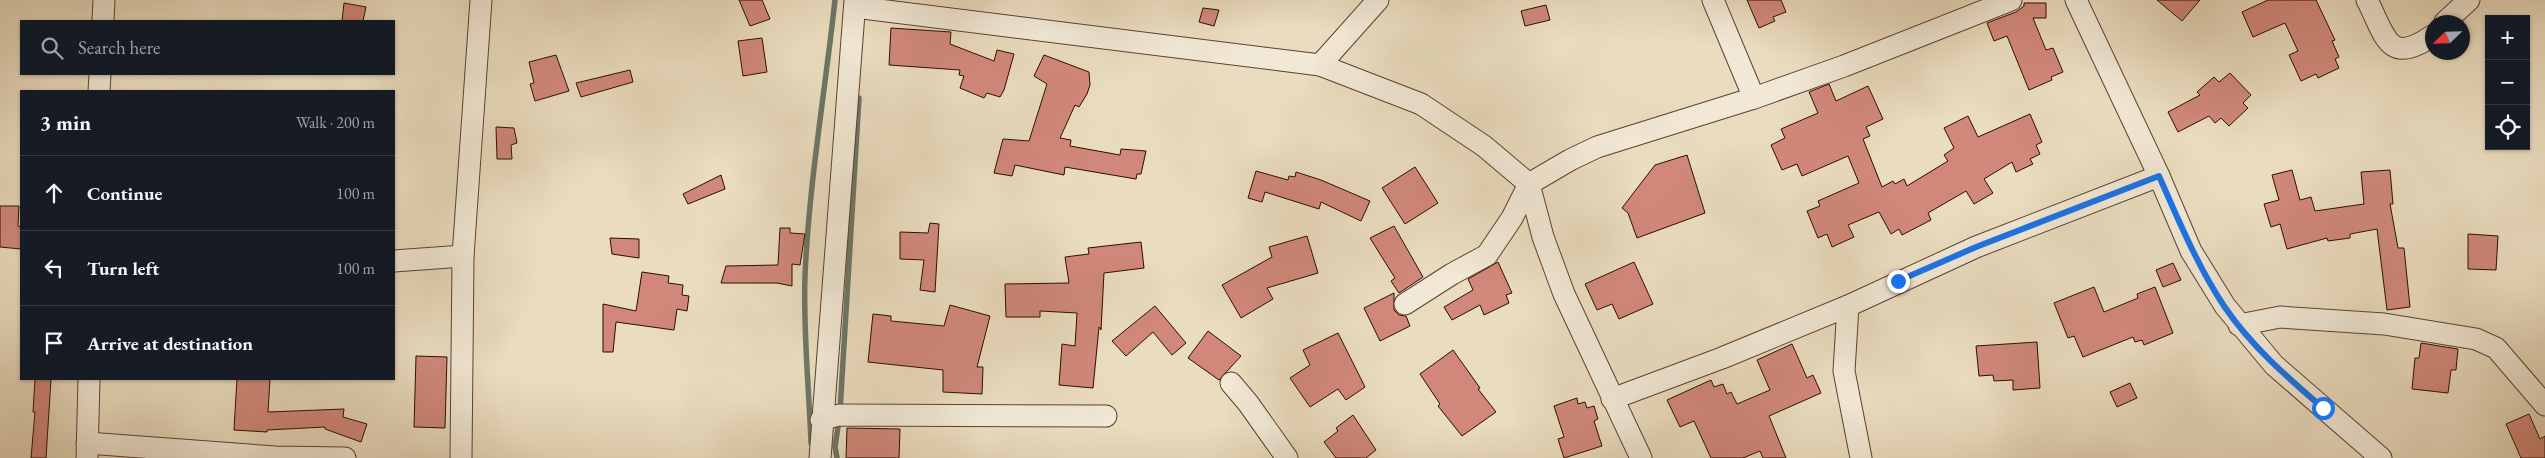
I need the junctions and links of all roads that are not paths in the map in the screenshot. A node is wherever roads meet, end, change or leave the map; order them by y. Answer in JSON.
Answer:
{"nodes":[{"id":1,"x":104,"y":0,"type":"edge"},
{"id":2,"x":480,"y":0,"type":"edge"},
{"id":3,"x":1378,"y":0,"type":"edge"},
{"id":4,"x":1713,"y":0,"type":"edge"},
{"id":5,"x":2011,"y":0,"type":"edge"},
{"id":6,"x":2076,"y":0,"type":"edge"},
{"id":7,"x":2368,"y":0,"type":"edge"},
{"id":8,"x":2469,"y":0,"type":"edge"},
{"id":9,"x":855,"y":4,"type":"edge"},
{"id":10,"x":2453,"y":15,"type":"edge"},
{"id":11,"x":103,"y":20,"type":"edge"},
{"id":12,"x":2425,"y":41,"type":"edge"},
{"id":13,"x":1320,"y":65,"type":"junction"},
{"id":14,"x":100,"y":75,"type":"edge"},
{"id":15,"x":100,"y":90,"type":"edge"},
{"id":16,"x":1754,"y":98,"type":"junction"},
{"id":17,"x":2159,"y":176,"type":"junction"},
{"id":18,"x":1529,"y":184,"type":"junction"},
{"id":19,"x":462,"y":256,"type":"junction"},
{"id":20,"x":395,"y":261,"type":"edge"},
{"id":21,"x":1405,"y":304,"type":"dead end"},
{"id":22,"x":1848,"y":306,"type":"junction"},
{"id":23,"x":2239,"y":326,"type":"junction"},
{"id":24,"x":88,"y":380,"type":"edge"},
{"id":25,"x":1231,"y":383,"type":"dead end"},
{"id":26,"x":1612,"y":399,"type":"junction"},
{"id":27,"x":2545,"y":405,"type":"edge"},
{"id":28,"x":1106,"y":416,"type":"dead end"},
{"id":29,"x":821,"y":420,"type":"junction"},
{"id":30,"x":87,"y":451,"type":"edge"},
{"id":31,"x":345,"y":458,"type":"edge"},
{"id":32,"x":461,"y":458,"type":"edge"},
{"id":33,"x":820,"y":458,"type":"edge"},
{"id":34,"x":1287,"y":458,"type":"edge"},
{"id":35,"x":1642,"y":458,"type":"edge"},
{"id":36,"x":1861,"y":458,"type":"edge"},
{"id":37,"x":2381,"y":458,"type":"edge"}],
"edges":[{"from":1,"to":11,"type":"street"},
{"from":2,"to":19,"type":"street"},
{"from":3,"to":13,"type":"street"},
{"from":4,"to":16,"type":"street"},
{"from":5,"to":16,"type":"street"},
{"from":6,"to":17,"type":"street"},
{"from":7,"to":12,"type":"street"},
{"from":8,"to":10,"type":"street"},
{"from":9,"to":13,"type":"street"},
{"from":9,"to":29,"type":"street"},
{"from":13,"to":18,"type":"street"},
{"from":14,"to":15,"type":"street"},
{"from":16,"to":18,"type":"street"},
{"from":17,"to":22,"type":"street"},
{"from":17,"to":23,"type":"street"},
{"from":18,"to":21,"type":"street"},
{"from":18,"to":26,"type":"street"},
{"from":19,"to":20,"type":"street"},
{"from":19,"to":32,"type":"street"},
{"from":22,"to":26,"type":"street"},
{"from":22,"to":36,"type":"street"},
{"from":23,"to":27,"type":"street"},
{"from":23,"to":37,"type":"street"},
{"from":24,"to":30,"type":"street"},
{"from":25,"to":34,"type":"street"},
{"from":26,"to":35,"type":"street"},
{"from":28,"to":29,"type":"street"},
{"from":29,"to":33,"type":"street"},
{"from":30,"to":31,"type":"street"}]}
